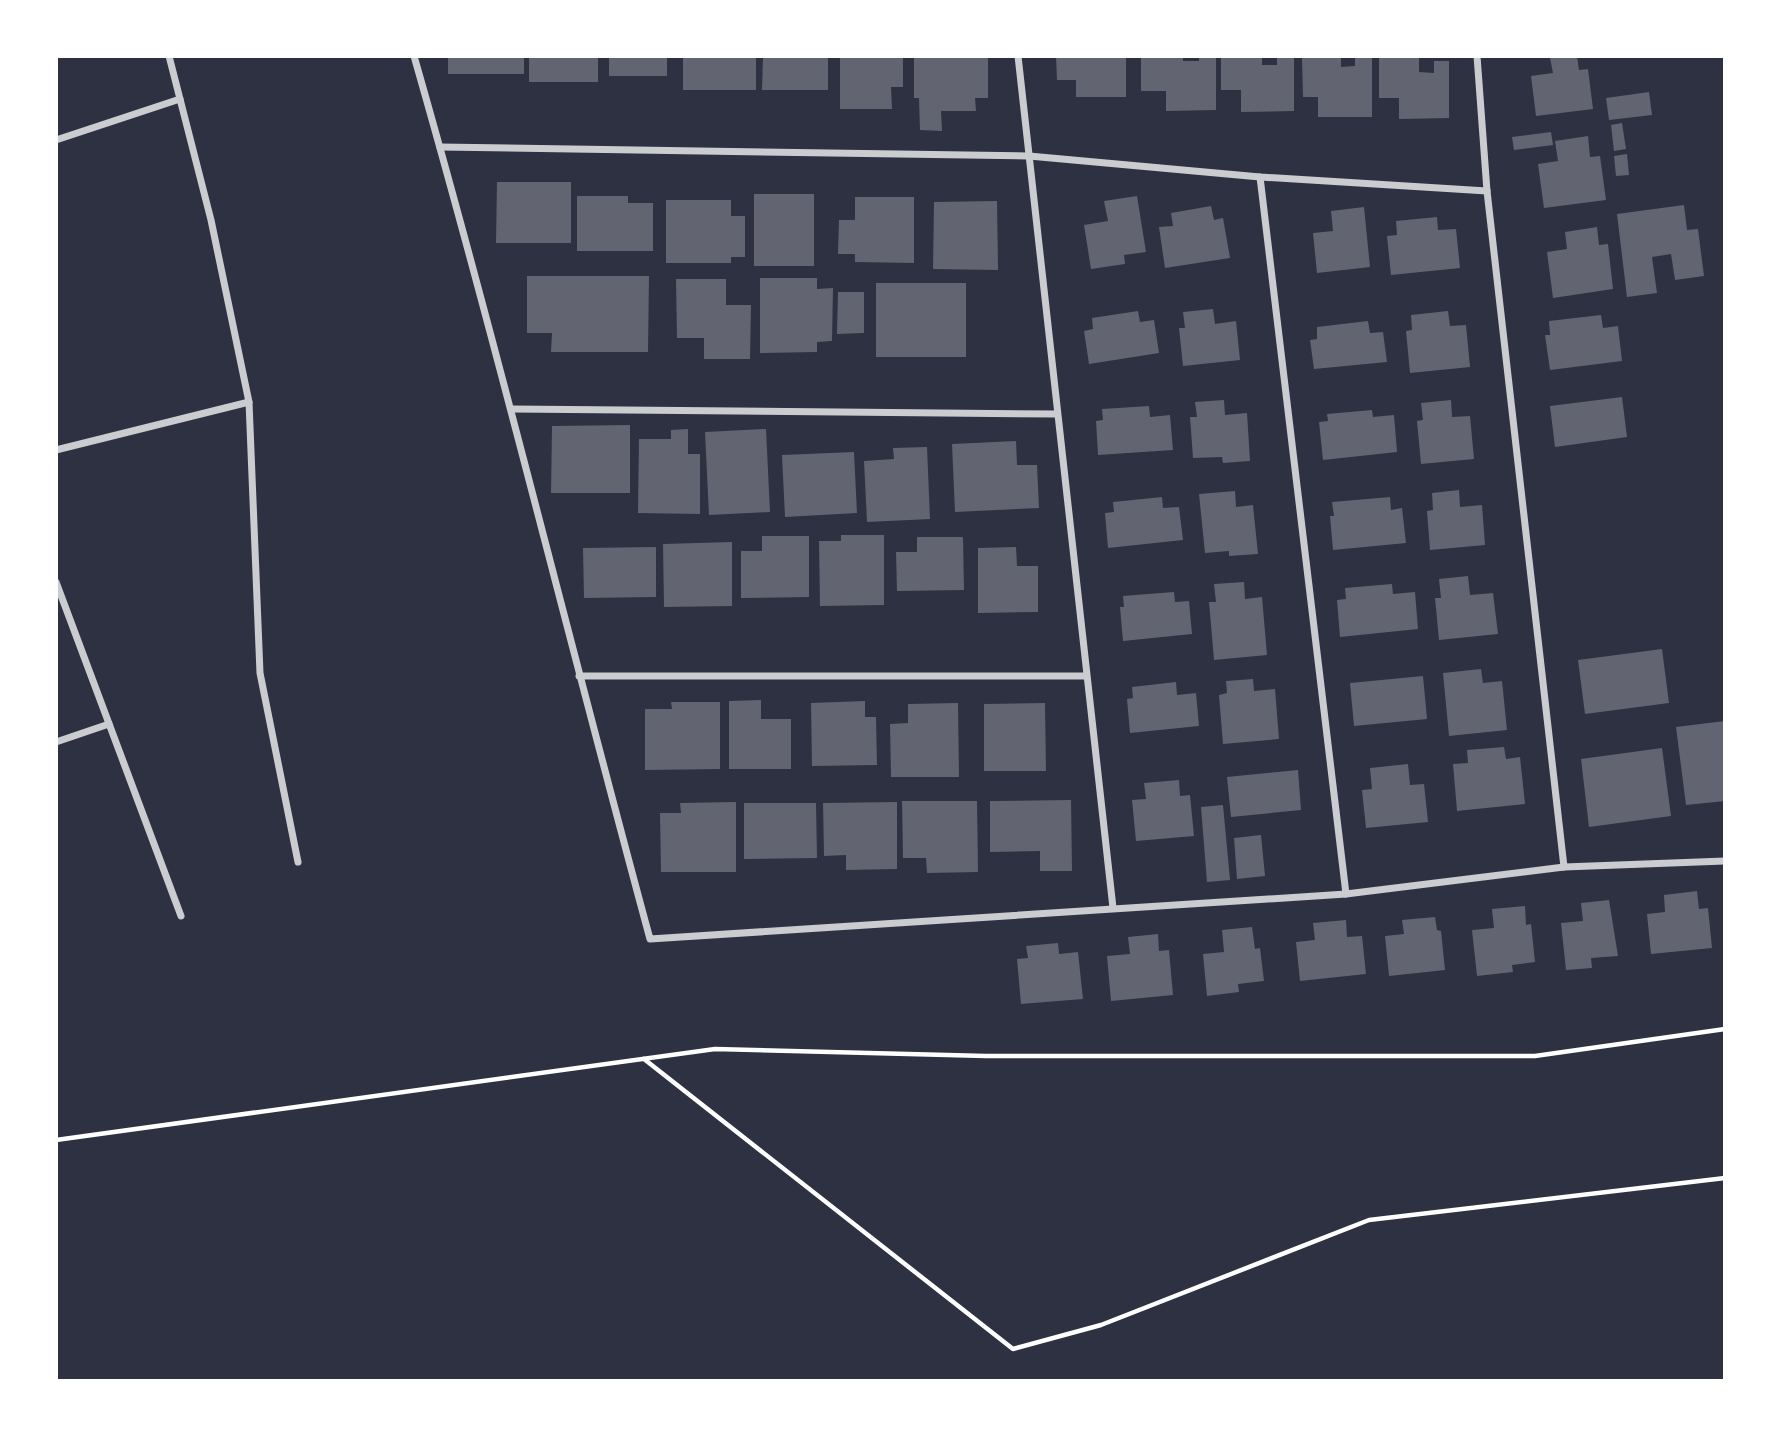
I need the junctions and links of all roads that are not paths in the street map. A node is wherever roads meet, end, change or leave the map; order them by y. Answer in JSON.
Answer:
{"nodes":[{"id":1,"x":169,"y":56,"type":"edge"},
{"id":2,"x":414,"y":56,"type":"edge"},
{"id":3,"x":1018,"y":56,"type":"edge"},
{"id":4,"x":1477,"y":56,"type":"edge"},
{"id":5,"x":180,"y":99,"type":"junction"},
{"id":6,"x":56,"y":140,"type":"edge"},
{"id":7,"x":440,"y":147,"type":"junction"},
{"id":8,"x":1028,"y":156,"type":"junction"},
{"id":9,"x":1260,"y":177,"type":"junction"},
{"id":10,"x":1487,"y":191,"type":"junction"},
{"id":11,"x":249,"y":402,"type":"junction"},
{"id":12,"x":512,"y":409,"type":"junction"},
{"id":13,"x":1056,"y":414,"type":"junction"},
{"id":14,"x":56,"y":450,"type":"edge"},
{"id":15,"x":56,"y":584,"type":"edge"},
{"id":16,"x":579,"y":676,"type":"junction"},
{"id":17,"x":1085,"y":676,"type":"junction"},
{"id":18,"x":109,"y":724,"type":"junction"},
{"id":19,"x":56,"y":742,"type":"edge"},
{"id":20,"x":1725,"y":860,"type":"edge"},
{"id":21,"x":298,"y":862,"type":"dead end"},
{"id":22,"x":1564,"y":867,"type":"junction"},
{"id":23,"x":1346,"y":894,"type":"junction"},
{"id":24,"x":1113,"y":908,"type":"junction"},
{"id":25,"x":181,"y":916,"type":"dead end"}],
"edges":[{"from":1,"to":5,"type":"street"},
{"from":2,"to":7,"type":"street"},
{"from":3,"to":8,"type":"street"},
{"from":4,"to":10,"type":"street"},
{"from":5,"to":6,"type":"street"},
{"from":5,"to":11,"type":"street"},
{"from":7,"to":8,"type":"street"},
{"from":7,"to":12,"type":"street"},
{"from":8,"to":9,"type":"street"},
{"from":8,"to":13,"type":"street"},
{"from":9,"to":10,"type":"street"},
{"from":9,"to":23,"type":"street"},
{"from":10,"to":22,"type":"street"},
{"from":11,"to":14,"type":"street"},
{"from":11,"to":21,"type":"street"},
{"from":12,"to":13,"type":"street"},
{"from":12,"to":16,"type":"street"},
{"from":13,"to":17,"type":"street"},
{"from":15,"to":18,"type":"street"},
{"from":16,"to":17,"type":"street"},
{"from":16,"to":24,"type":"street"},
{"from":17,"to":24,"type":"street"},
{"from":18,"to":19,"type":"street"},
{"from":18,"to":25,"type":"street"},
{"from":20,"to":22,"type":"street"},
{"from":22,"to":23,"type":"street"},
{"from":23,"to":24,"type":"street"}]}
